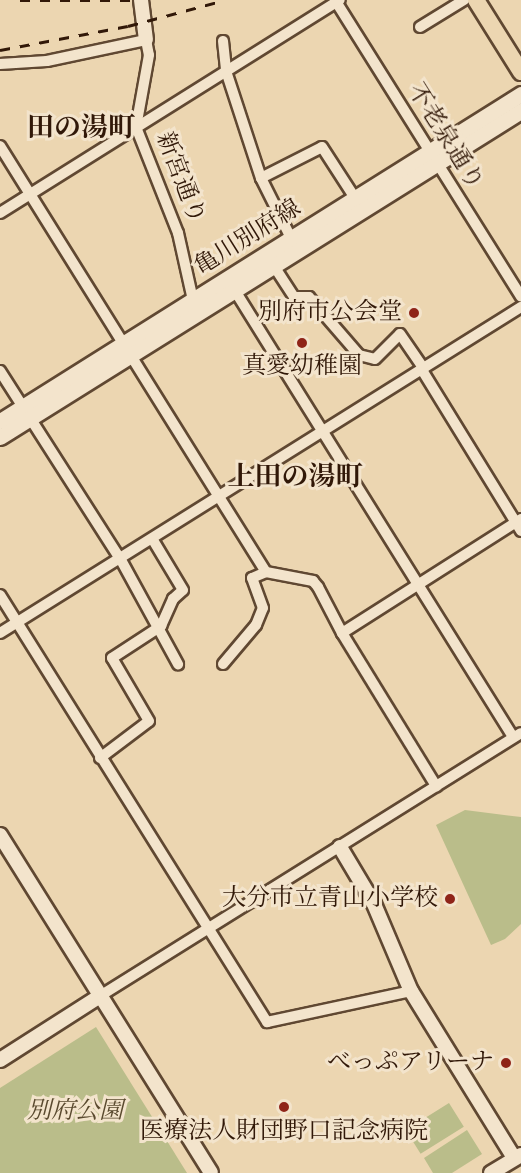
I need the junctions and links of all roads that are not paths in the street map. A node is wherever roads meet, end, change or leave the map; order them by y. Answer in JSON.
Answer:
{"nodes":[{"id":1,"x":141,"y":0,"type":"edge"},
{"id":2,"x":464,"y":0,"type":"edge"},
{"id":3,"x":476,"y":0,"type":"edge"},
{"id":4,"x":337,"y":1,"type":"edge"},
{"id":5,"x":420,"y":27,"type":"dead end"},
{"id":6,"x":146,"y":39,"type":"junction"},
{"id":7,"x":223,"y":41,"type":"dead end"},
{"id":8,"x":0,"y":64,"type":"edge"},
{"id":9,"x":226,"y":71,"type":"junction"},
{"id":10,"x":521,"y":72,"type":"edge"},
{"id":11,"x":521,"y":94,"type":"edge"},
{"id":12,"x":521,"y":111,"type":"edge"},
{"id":13,"x":136,"y":127,"type":"junction"},
{"id":14,"x":0,"y":146,"type":"edge"},
{"id":15,"x":428,"y":150,"type":"junction"},
{"id":16,"x":437,"y":164,"type":"junction"},
{"id":17,"x":261,"y":178,"type":"junction"},
{"id":18,"x":30,"y":193,"type":"junction"},
{"id":19,"x":355,"y":198,"type":"junction"},
{"id":20,"x":0,"y":213,"type":"edge"},
{"id":21,"x":291,"y":238,"type":"junction"},
{"id":22,"x":270,"y":260,"type":"junction"},
{"id":23,"x":231,"y":284,"type":"junction"},
{"id":24,"x":521,"y":296,"type":"edge"},
{"id":25,"x":193,"y":300,"type":"junction"},
{"id":26,"x":521,"y":306,"type":"edge"},
{"id":27,"x":129,"y":349,"type":"junction"},
{"id":28,"x":423,"y":369,"type":"junction"},
{"id":29,"x":0,"y":371,"type":"edge"},
{"id":30,"x":27,"y":413,"type":"junction"},
{"id":31,"x":0,"y":422,"type":"edge"},
{"id":32,"x":324,"y":433,"type":"junction"},
{"id":33,"x":0,"y":437,"type":"edge"},
{"id":34,"x":221,"y":496,"type":"junction"},
{"id":35,"x":519,"y":524,"type":"edge"},
{"id":36,"x":153,"y":540,"type":"junction"},
{"id":37,"x":121,"y":560,"type":"junction"},
{"id":38,"x":266,"y":572,"type":"junction"},
{"id":39,"x":418,"y":584,"type":"junction"},
{"id":40,"x":0,"y":595,"type":"edge"},
{"id":41,"x":17,"y":622,"type":"junction"},
{"id":42,"x":161,"y":626,"type":"junction"},
{"id":43,"x":0,"y":633,"type":"edge"},
{"id":44,"x":342,"y":633,"type":"junction"},
{"id":45,"x":178,"y":664,"type":"dead end"},
{"id":46,"x":223,"y":664,"type":"dead end"},
{"id":47,"x":517,"y":735,"type":"edge"},
{"id":48,"x":100,"y":758,"type":"junction"},
{"id":49,"x":436,"y":786,"type":"junction"},
{"id":50,"x":0,"y":835,"type":"edge"},
{"id":51,"x":340,"y":847,"type":"junction"},
{"id":52,"x":210,"y":928,"type":"junction"},
{"id":53,"x":411,"y":991,"type":"junction"},
{"id":54,"x":100,"y":996,"type":"junction"},
{"id":55,"x":0,"y":1060,"type":"edge"},
{"id":56,"x":518,"y":1157,"type":"edge"},
{"id":57,"x":211,"y":1173,"type":"edge"},
{"id":58,"x":491,"y":1173,"type":"edge"}],
"edges":[{"from":1,"to":6,"type":"street","name":"新宮通り"},
{"from":2,"to":5,"type":"street"},
{"from":3,"to":10,"type":"main road"},
{"from":4,"to":9,"type":"street"},
{"from":4,"to":15,"type":"street","name":"不老泉通り"},
{"from":6,"to":8,"type":"street"},
{"from":6,"to":13,"type":"street","name":"新宮通り"},
{"from":7,"to":9,"type":"street"},
{"from":9,"to":13,"type":"street"},
{"from":9,"to":17,"type":"street"},
{"from":11,"to":15,"type":"main road","name":"亀川別府線"},
{"from":12,"to":16,"type":"main road","name":"亀川別府線"},
{"from":13,"to":18,"type":"street"},
{"from":13,"to":25,"type":"street","name":"新宮通り"},
{"from":14,"to":18,"type":"street"},
{"from":15,"to":16,"type":"street","name":"不老泉通り"},
{"from":15,"to":19,"type":"main road","name":"亀川別府線"},
{"from":16,"to":22,"type":"main road","name":"亀川別府線"},
{"from":16,"to":24,"type":"street","name":"不老泉通り"},
{"from":17,"to":19,"type":"street"},
{"from":17,"to":21,"type":"street"},
{"from":18,"to":20,"type":"street"},
{"from":18,"to":27,"type":"street"},
{"from":19,"to":21,"type":"main road","name":"亀川別府線"},
{"from":21,"to":22,"type":"main road","name":"亀川別府線"},
{"from":22,"to":23,"type":"main road","name":"亀川別府線"},
{"from":22,"to":28,"type":"street"},
{"from":23,"to":25,"type":"main road","name":"亀川別府線"},
{"from":23,"to":27,"type":"main road","name":"亀川別府線"},
{"from":23,"to":32,"type":"street"},
{"from":25,"to":27,"type":"main road","name":"亀川別府線"},
{"from":26,"to":28,"type":"street"},
{"from":27,"to":30,"type":"main road","name":"亀川別府線"},
{"from":27,"to":34,"type":"street"},
{"from":28,"to":32,"type":"street"},
{"from":28,"to":35,"type":"street"},
{"from":29,"to":30,"type":"street"},
{"from":30,"to":31,"type":"main road","name":"亀川別府線"},
{"from":30,"to":33,"type":"main road","name":"亀川別府線"},
{"from":30,"to":37,"type":"street"},
{"from":32,"to":34,"type":"street"},
{"from":32,"to":39,"type":"street"},
{"from":34,"to":36,"type":"street"},
{"from":34,"to":38,"type":"street"},
{"from":35,"to":39,"type":"street"},
{"from":36,"to":37,"type":"street"},
{"from":36,"to":42,"type":"street"},
{"from":37,"to":41,"type":"street"},
{"from":37,"to":42,"type":"street"},
{"from":38,"to":44,"type":"street"},
{"from":38,"to":46,"type":"street"},
{"from":39,"to":44,"type":"street"},
{"from":39,"to":47,"type":"street"},
{"from":40,"to":41,"type":"street"},
{"from":41,"to":43,"type":"street"},
{"from":41,"to":48,"type":"street"},
{"from":42,"to":45,"type":"street"},
{"from":42,"to":48,"type":"street"},
{"from":44,"to":49,"type":"street"},
{"from":47,"to":49,"type":"street"},
{"from":48,"to":52,"type":"street"},
{"from":49,"to":51,"type":"street"},
{"from":50,"to":54,"type":"street"},
{"from":51,"to":52,"type":"street"},
{"from":51,"to":53,"type":"street"},
{"from":52,"to":53,"type":"street"},
{"from":52,"to":54,"type":"street"},
{"from":53,"to":56,"type":"street"},
{"from":54,"to":55,"type":"street"},
{"from":54,"to":57,"type":"street"},
{"from":56,"to":58,"type":"street"}]}
